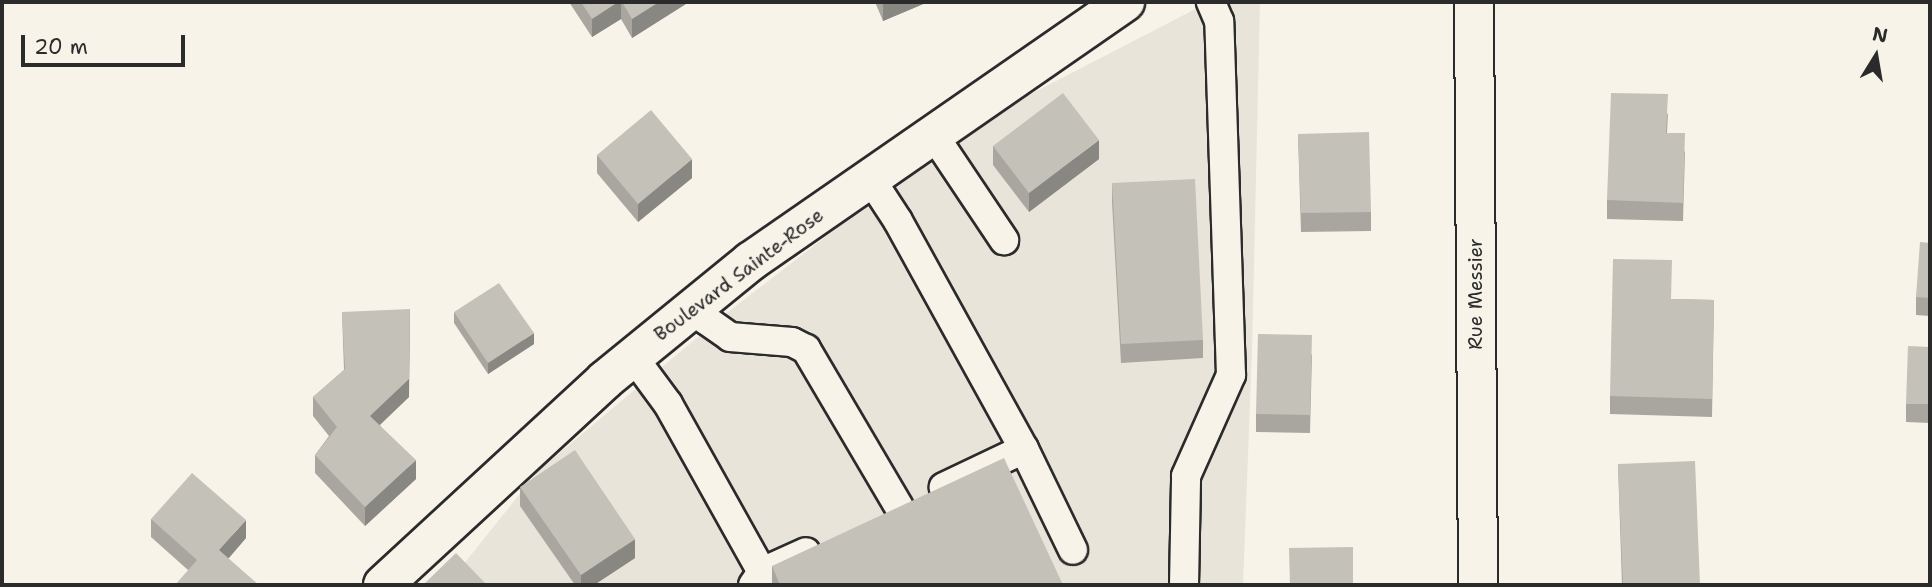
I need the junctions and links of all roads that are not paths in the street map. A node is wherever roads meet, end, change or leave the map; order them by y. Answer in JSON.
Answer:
{"nodes":[{"id":1,"x":1125,"y":2,"type":"edge"},
{"id":2,"x":1211,"y":2,"type":"edge"},
{"id":3,"x":1474,"y":2,"type":"edge"},
{"id":4,"x":933,"y":134,"type":"junction"},
{"id":5,"x":870,"y":178,"type":"junction"},
{"id":6,"x":1004,"y":240,"type":"dead end"},
{"id":7,"x":695,"y":306,"type":"junction"},
{"id":8,"x":634,"y":358,"type":"junction"},
{"id":9,"x":1024,"y":449,"type":"junction"},
{"id":10,"x":824,"y":543,"type":"edge"},
{"id":11,"x":1073,"y":550,"type":"dead end"},
{"id":12,"x":758,"y":579,"type":"edge"},
{"id":13,"x":383,"y":585,"type":"edge"},
{"id":14,"x":1184,"y":585,"type":"edge"},
{"id":15,"x":1478,"y":585,"type":"edge"}],
"edges":[{"from":1,"to":4,"type":"street","name":"Boulevard Sainte-Rose"},
{"from":2,"to":14,"type":"lane"},
{"from":3,"to":15,"type":"street","name":"Rue Messier"},
{"from":4,"to":5,"type":"street","name":"Boulevard Sainte-Rose"},
{"from":4,"to":6,"type":"lane"},
{"from":5,"to":7,"type":"street","name":"Boulevard Sainte-Rose"},
{"from":5,"to":9,"type":"lane"},
{"from":7,"to":8,"type":"street","name":"Boulevard Sainte-Rose"},
{"from":7,"to":9,"type":"lane"},
{"from":8,"to":12,"type":"lane"},
{"from":8,"to":13,"type":"street","name":"Boulevard Sainte-Rose"},
{"from":9,"to":11,"type":"lane"},
{"from":10,"to":12,"type":"lane"}]}
